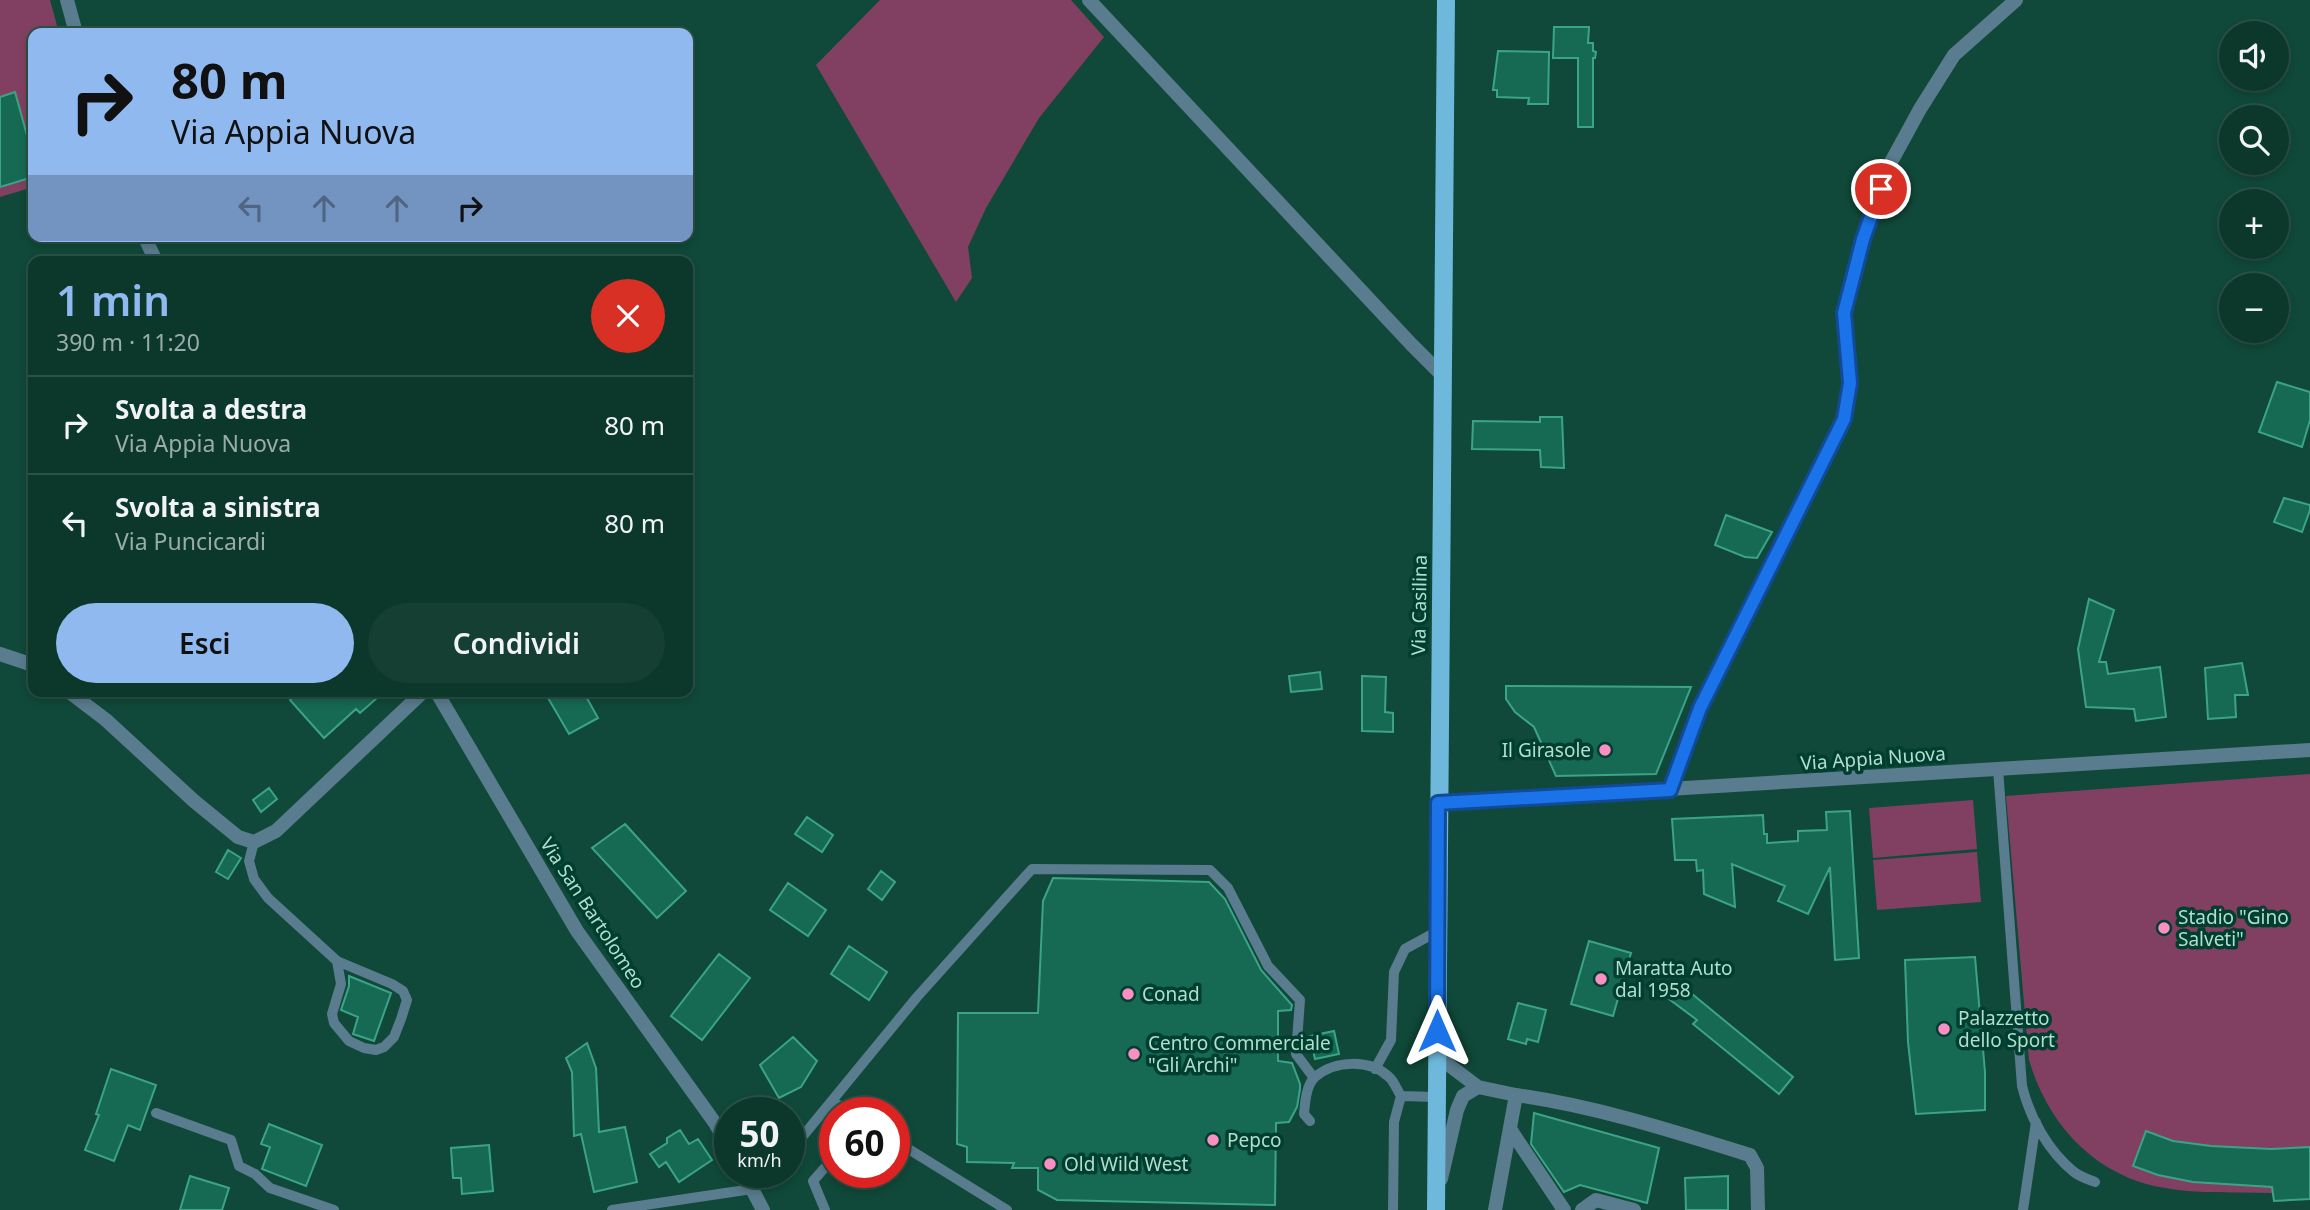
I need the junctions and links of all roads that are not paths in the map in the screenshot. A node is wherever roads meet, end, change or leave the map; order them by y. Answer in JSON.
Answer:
{"nodes":[{"id":1,"x":66,"y":0,"type":"edge"},
{"id":2,"x":1089,"y":0,"type":"edge"},
{"id":3,"x":1446,"y":0,"type":"edge"},
{"id":4,"x":2016,"y":0,"type":"edge"},
{"id":5,"x":74,"y":28,"type":"edge"},
{"id":6,"x":1443,"y":375,"type":"junction"},
{"id":7,"x":0,"y":654,"type":"edge"},
{"id":8,"x":28,"y":663,"type":"edge"},
{"id":9,"x":76,"y":697,"type":"edge"},
{"id":10,"x":418,"y":697,"type":"edge"},
{"id":11,"x":440,"y":697,"type":"edge"},
{"id":12,"x":2310,"y":750,"type":"edge"},
{"id":13,"x":1998,"y":769,"type":"junction"},
{"id":14,"x":1670,"y":790,"type":"junction"},
{"id":15,"x":1438,"y":803,"type":"junction"},
{"id":16,"x":254,"y":842,"type":"junction"},
{"id":17,"x":1438,"y":931,"type":"junction"},
{"id":18,"x":337,"y":961,"type":"junction"},
{"id":19,"x":1437,"y":1056,"type":"junction"},
{"id":20,"x":1375,"y":1069,"type":"junction"},
{"id":21,"x":1314,"y":1078,"type":"junction"},
{"id":22,"x":1478,"y":1087,"type":"junction"},
{"id":23,"x":1516,"y":1094,"type":"junction"},
{"id":24,"x":1401,"y":1096,"type":"junction"},
{"id":25,"x":835,"y":1097,"type":"edge"},
{"id":26,"x":1437,"y":1097,"type":"junction"},
{"id":27,"x":156,"y":1113,"type":"dead end"},
{"id":28,"x":819,"y":1117,"type":"edge"},
{"id":29,"x":1310,"y":1121,"type":"dead end"},
{"id":30,"x":714,"y":1122,"type":"edge"},
{"id":31,"x":2036,"y":1122,"type":"junction"},
{"id":32,"x":1510,"y":1129,"type":"junction"},
{"id":33,"x":805,"y":1134,"type":"edge"},
{"id":34,"x":910,"y":1150,"type":"edge"},
{"id":35,"x":819,"y":1174,"type":"edge"},
{"id":36,"x":2095,"y":1182,"type":"dead end"},
{"id":37,"x":752,"y":1189,"type":"joint"},
{"id":38,"x":1436,"y":1205,"type":"edge"},
{"id":39,"x":334,"y":1210,"type":"edge"},
{"id":40,"x":612,"y":1210,"type":"edge"},
{"id":41,"x":763,"y":1210,"type":"edge"},
{"id":42,"x":825,"y":1210,"type":"edge"},
{"id":43,"x":1007,"y":1210,"type":"edge"},
{"id":44,"x":1393,"y":1210,"type":"edge"},
{"id":45,"x":1495,"y":1210,"type":"edge"},
{"id":46,"x":1564,"y":1210,"type":"edge"},
{"id":47,"x":1583,"y":1210,"type":"edge"},
{"id":48,"x":1634,"y":1210,"type":"edge"},
{"id":49,"x":1758,"y":1210,"type":"edge"},
{"id":50,"x":2023,"y":1210,"type":"edge"}],
"edges":[{"from":1,"to":5,"type":"street"},
{"from":2,"to":6,"type":"street"},
{"from":3,"to":6,"type":"main road","name":"Via Casilina"},
{"from":4,"to":14,"type":"street"},
{"from":6,"to":15,"type":"main road","name":"Via Casilina"},
{"from":7,"to":8,"type":"street"},
{"from":9,"to":16,"type":"street"},
{"from":10,"to":16,"type":"street"},
{"from":11,"to":30,"type":"street","name":"Via San Bartolomeo"},
{"from":12,"to":13,"type":"street","name":"Via Appia Nuova"},
{"from":13,"to":14,"type":"street","name":"Via Appia Nuova"},
{"from":13,"to":31,"type":"lane"},
{"from":14,"to":15,"type":"street","name":"Via Appia Nuova"},
{"from":15,"to":17,"type":"main road","name":"Via Casilina"},
{"from":16,"to":18,"type":"lane"},
{"from":17,"to":19,"type":"main road","name":"Via Casilina"},
{"from":17,"to":20,"type":"lane"},
{"from":18,"to":18,"type":"lane"},
{"from":19,"to":22,"type":"street"},
{"from":19,"to":26,"type":"main road","name":"Via Casilina"},
{"from":20,"to":21,"type":"lane"},
{"from":20,"to":24,"type":"lane"},
{"from":21,"to":25,"type":"lane"},
{"from":21,"to":29,"type":"lane"},
{"from":22,"to":23,"type":"street"},
{"from":22,"to":38,"type":"street"},
{"from":23,"to":32,"type":"street"},
{"from":23,"to":49,"type":"street"},
{"from":24,"to":26,"type":"lane"},
{"from":24,"to":44,"type":"lane"},
{"from":26,"to":38,"type":"main road","name":"Via Casilina"},
{"from":27,"to":39,"type":"lane"},
{"from":28,"to":33,"type":"lane"},
{"from":31,"to":36,"type":"lane"},
{"from":31,"to":50,"type":"lane"},
{"from":32,"to":45,"type":"street"},
{"from":32,"to":46,"type":"street"},
{"from":34,"to":43,"type":"lane"},
{"from":35,"to":42,"type":"lane"},
{"from":37,"to":40,"type":"lane"},
{"from":37,"to":41,"type":"street"},
{"from":47,"to":48,"type":"street"}]}
